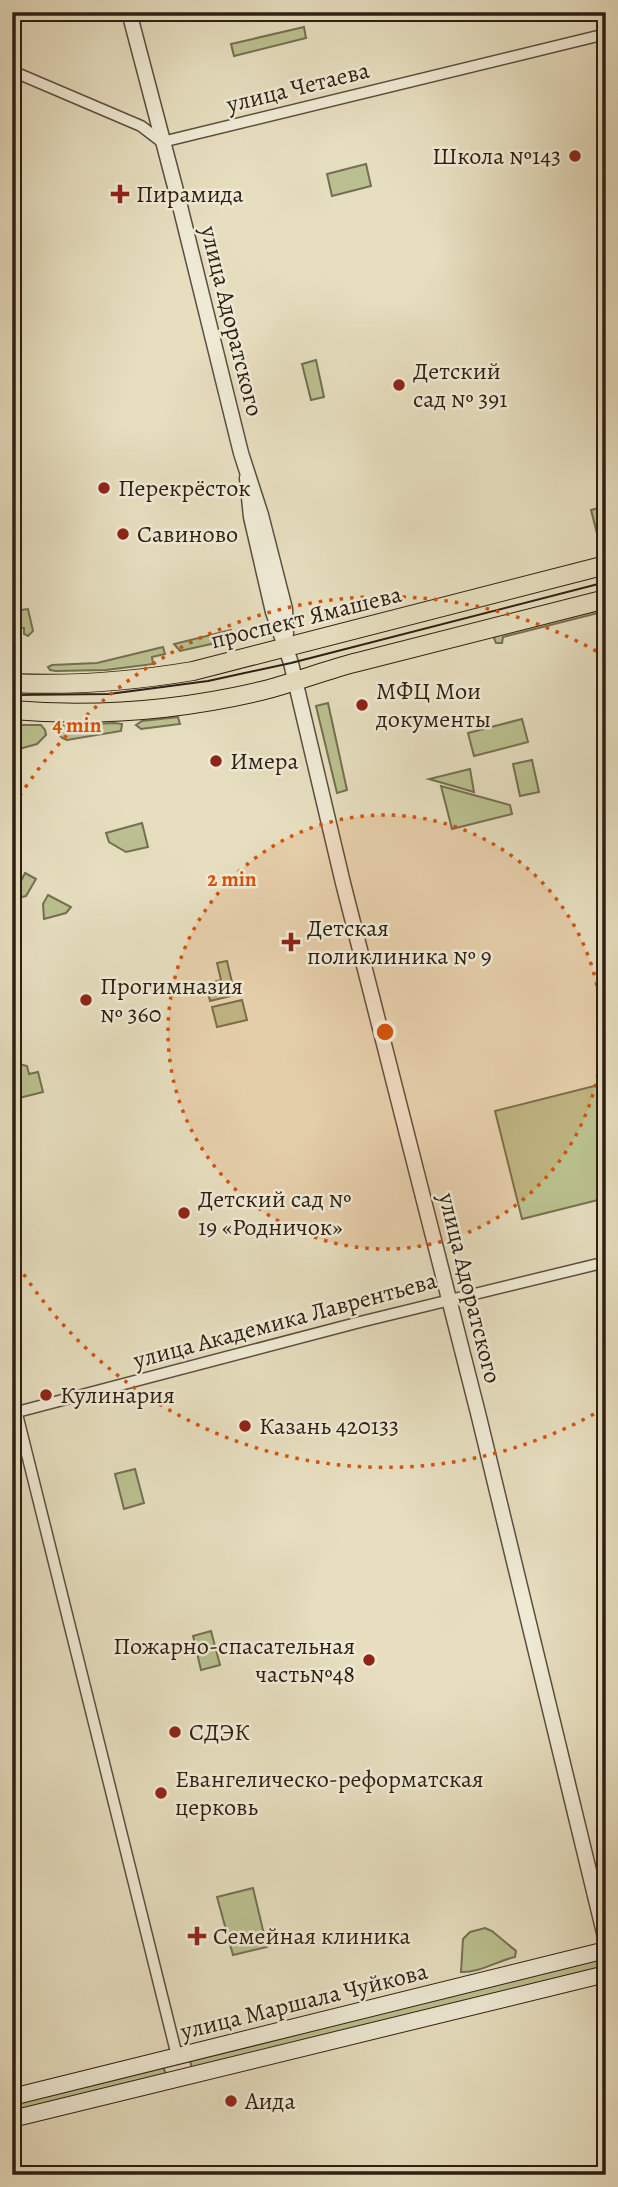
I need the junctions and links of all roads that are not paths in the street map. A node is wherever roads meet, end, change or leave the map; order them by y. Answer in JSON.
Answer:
{"nodes":[{"id":1,"x":129,"y":12,"type":"edge"},
{"id":2,"x":606,"y":34,"type":"edge"},
{"id":3,"x":12,"y":71,"type":"edge"},
{"id":4,"x":162,"y":142,"type":"junction"},
{"id":5,"x":606,"y":565,"type":"edge"},
{"id":6,"x":606,"y":599,"type":"edge"},
{"id":7,"x":286,"y":647,"type":"junction"},
{"id":8,"x":295,"y":681,"type":"junction"},
{"id":9,"x":12,"y":683,"type":"edge"},
{"id":10,"x":12,"y":710,"type":"edge"},
{"id":11,"x":606,"y":1262,"type":"edge"},
{"id":12,"x":449,"y":1299,"type":"junction"},
{"id":13,"x":12,"y":1394,"type":"edge"},
{"id":14,"x":17,"y":1412,"type":"junction"},
{"id":15,"x":606,"y":1941,"type":"edge"},
{"id":16,"x":606,"y":1950,"type":"edge"},
{"id":17,"x":606,"y":1974,"type":"edge"},
{"id":18,"x":177,"y":2056,"type":"junction"},
{"id":19,"x":183,"y":2077,"type":"junction"},
{"id":20,"x":12,"y":2097,"type":"edge"},
{"id":21,"x":12,"y":2119,"type":"edge"}],
"edges":[{"from":1,"to":4,"type":"street","name":"улица Адоратского"},
{"from":2,"to":4,"type":"street","name":"улица Четаева"},
{"from":3,"to":4,"type":"street"},
{"from":4,"to":7,"type":"street","name":"улица Адоратского"},
{"from":5,"to":7,"type":"main road","name":"проспект Ямашева"},
{"from":6,"to":8,"type":"main road"},
{"from":7,"to":8,"type":"street","name":"улица Адоратского"},
{"from":7,"to":9,"type":"main road","name":"проспект Ямашева"},
{"from":8,"to":10,"type":"main road"},
{"from":8,"to":12,"type":"street","name":"улица Адоратского"},
{"from":11,"to":12,"type":"street","name":"улица Академика Лаврентьева"},
{"from":12,"to":14,"type":"street","name":"улица Академика Лаврентьева"},
{"from":12,"to":15,"type":"street","name":"улица Адоратского"},
{"from":13,"to":14,"type":"street"},
{"from":14,"to":18,"type":"street"},
{"from":16,"to":18,"type":"main road","name":"улица Маршала Чуйкова"},
{"from":17,"to":19,"type":"main road","name":"улица Маршала Чуйкова"},
{"from":18,"to":19,"type":"main road"},
{"from":18,"to":20,"type":"main road","name":"улица Маршала Чуйкова"},
{"from":19,"to":21,"type":"main road","name":"улица Маршала Чуйкова"}]}
